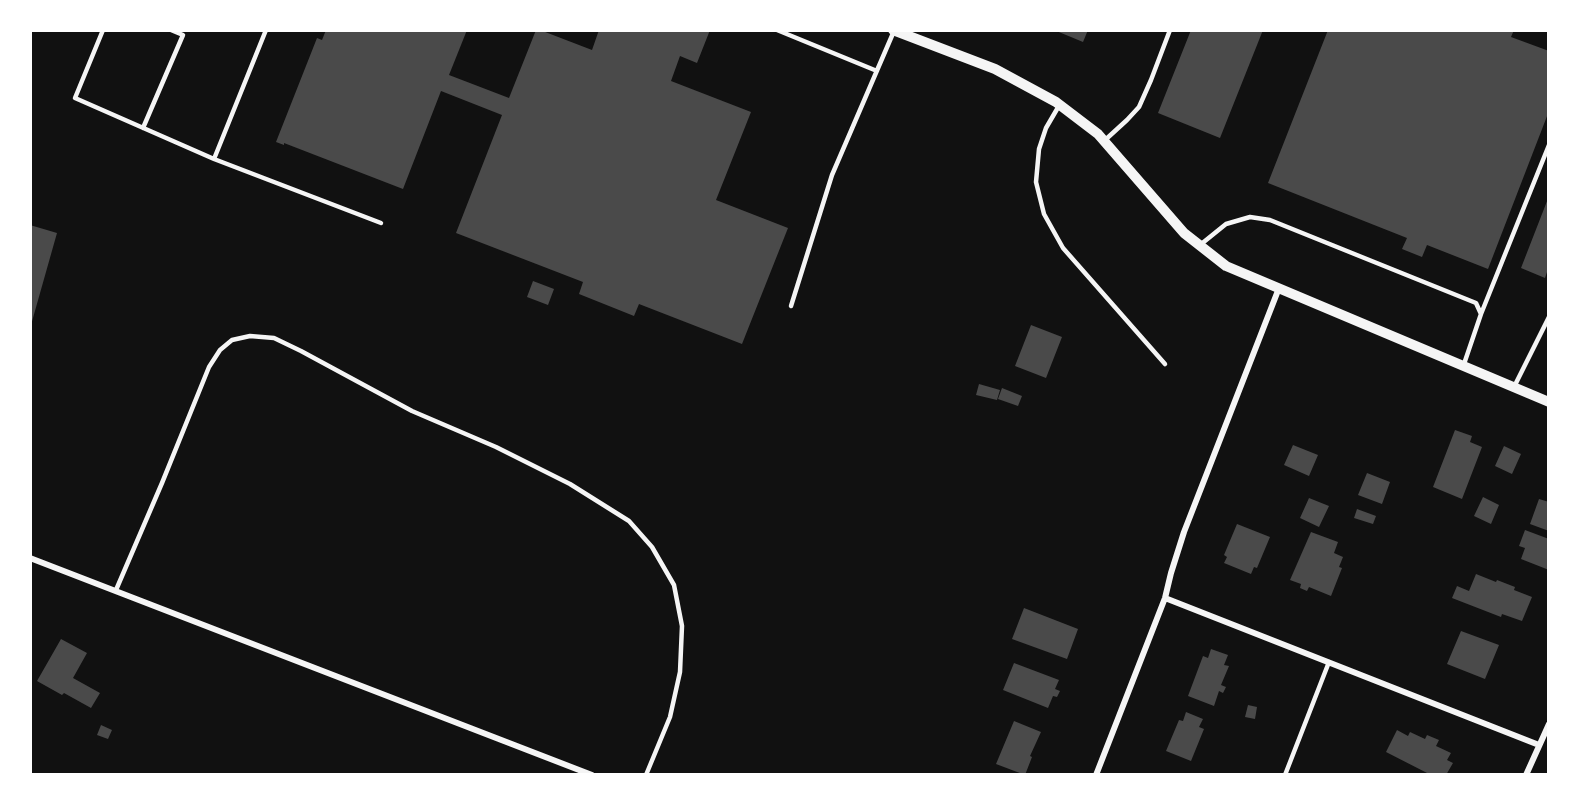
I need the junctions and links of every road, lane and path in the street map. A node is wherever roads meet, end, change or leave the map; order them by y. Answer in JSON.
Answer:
{"nodes":[{"id":1,"x":103,"y":30,"type":"edge"},
{"id":2,"x":171,"y":30,"type":"edge"},
{"id":3,"x":266,"y":30,"type":"edge"},
{"id":4,"x":777,"y":30,"type":"edge"},
{"id":5,"x":893,"y":30,"type":"edge"},
{"id":6,"x":1170,"y":30,"type":"edge"},
{"id":7,"x":877,"y":71,"type":"junction"},
{"id":8,"x":1060,"y":104,"type":"junction"},
{"id":9,"x":143,"y":128,"type":"junction"},
{"id":10,"x":1104,"y":141,"type":"junction"},
{"id":11,"x":1549,"y":145,"type":"edge"},
{"id":12,"x":214,"y":159,"type":"junction"},
{"id":13,"x":381,"y":223,"type":"dead end"},
{"id":14,"x":1200,"y":245,"type":"junction"},
{"id":15,"x":1279,"y":288,"type":"junction"},
{"id":16,"x":791,"y":306,"type":"dead end"},
{"id":17,"x":1481,"y":314,"type":"junction"},
{"id":18,"x":1549,"y":317,"type":"edge"},
{"id":19,"x":1165,"y":364,"type":"dead end"},
{"id":20,"x":1463,"y":366,"type":"junction"},
{"id":21,"x":1514,"y":387,"type":"junction"},
{"id":22,"x":1549,"y":402,"type":"edge"},
{"id":23,"x":30,"y":558,"type":"edge"},
{"id":24,"x":116,"y":590,"type":"junction"},
{"id":25,"x":1165,"y":598,"type":"junction"},
{"id":26,"x":1329,"y":662,"type":"junction"},
{"id":27,"x":1549,"y":724,"type":"edge"},
{"id":28,"x":1539,"y":745,"type":"junction"},
{"id":29,"x":592,"y":775,"type":"edge"},
{"id":30,"x":646,"y":775,"type":"edge"},
{"id":31,"x":1096,"y":775,"type":"edge"},
{"id":32,"x":1285,"y":775,"type":"edge"},
{"id":33,"x":1526,"y":775,"type":"edge"}],
"edges":[{"from":1,"to":9,"type":"lane"},
{"from":2,"to":9,"type":"lane"},
{"from":3,"to":12,"type":"lane"},
{"from":4,"to":7,"type":"lane"},
{"from":5,"to":7,"type":"lane"},
{"from":5,"to":8,"type":"street"},
{"from":6,"to":10,"type":"lane"},
{"from":7,"to":16,"type":"lane"},
{"from":8,"to":10,"type":"street"},
{"from":8,"to":19,"type":"lane"},
{"from":9,"to":12,"type":"lane"},
{"from":10,"to":14,"type":"street"},
{"from":11,"to":17,"type":"lane"},
{"from":12,"to":13,"type":"lane"},
{"from":14,"to":15,"type":"street"},
{"from":14,"to":17,"type":"lane"},
{"from":15,"to":20,"type":"street"},
{"from":15,"to":25,"type":"street"},
{"from":17,"to":20,"type":"lane"},
{"from":18,"to":21,"type":"lane"},
{"from":20,"to":21,"type":"street"},
{"from":21,"to":22,"type":"street"},
{"from":23,"to":24,"type":"street"},
{"from":24,"to":29,"type":"street"},
{"from":24,"to":30,"type":"lane"},
{"from":25,"to":26,"type":"street"},
{"from":25,"to":31,"type":"street"},
{"from":26,"to":28,"type":"street"},
{"from":26,"to":32,"type":"lane"},
{"from":27,"to":28,"type":"street"},
{"from":28,"to":33,"type":"street"}]}
